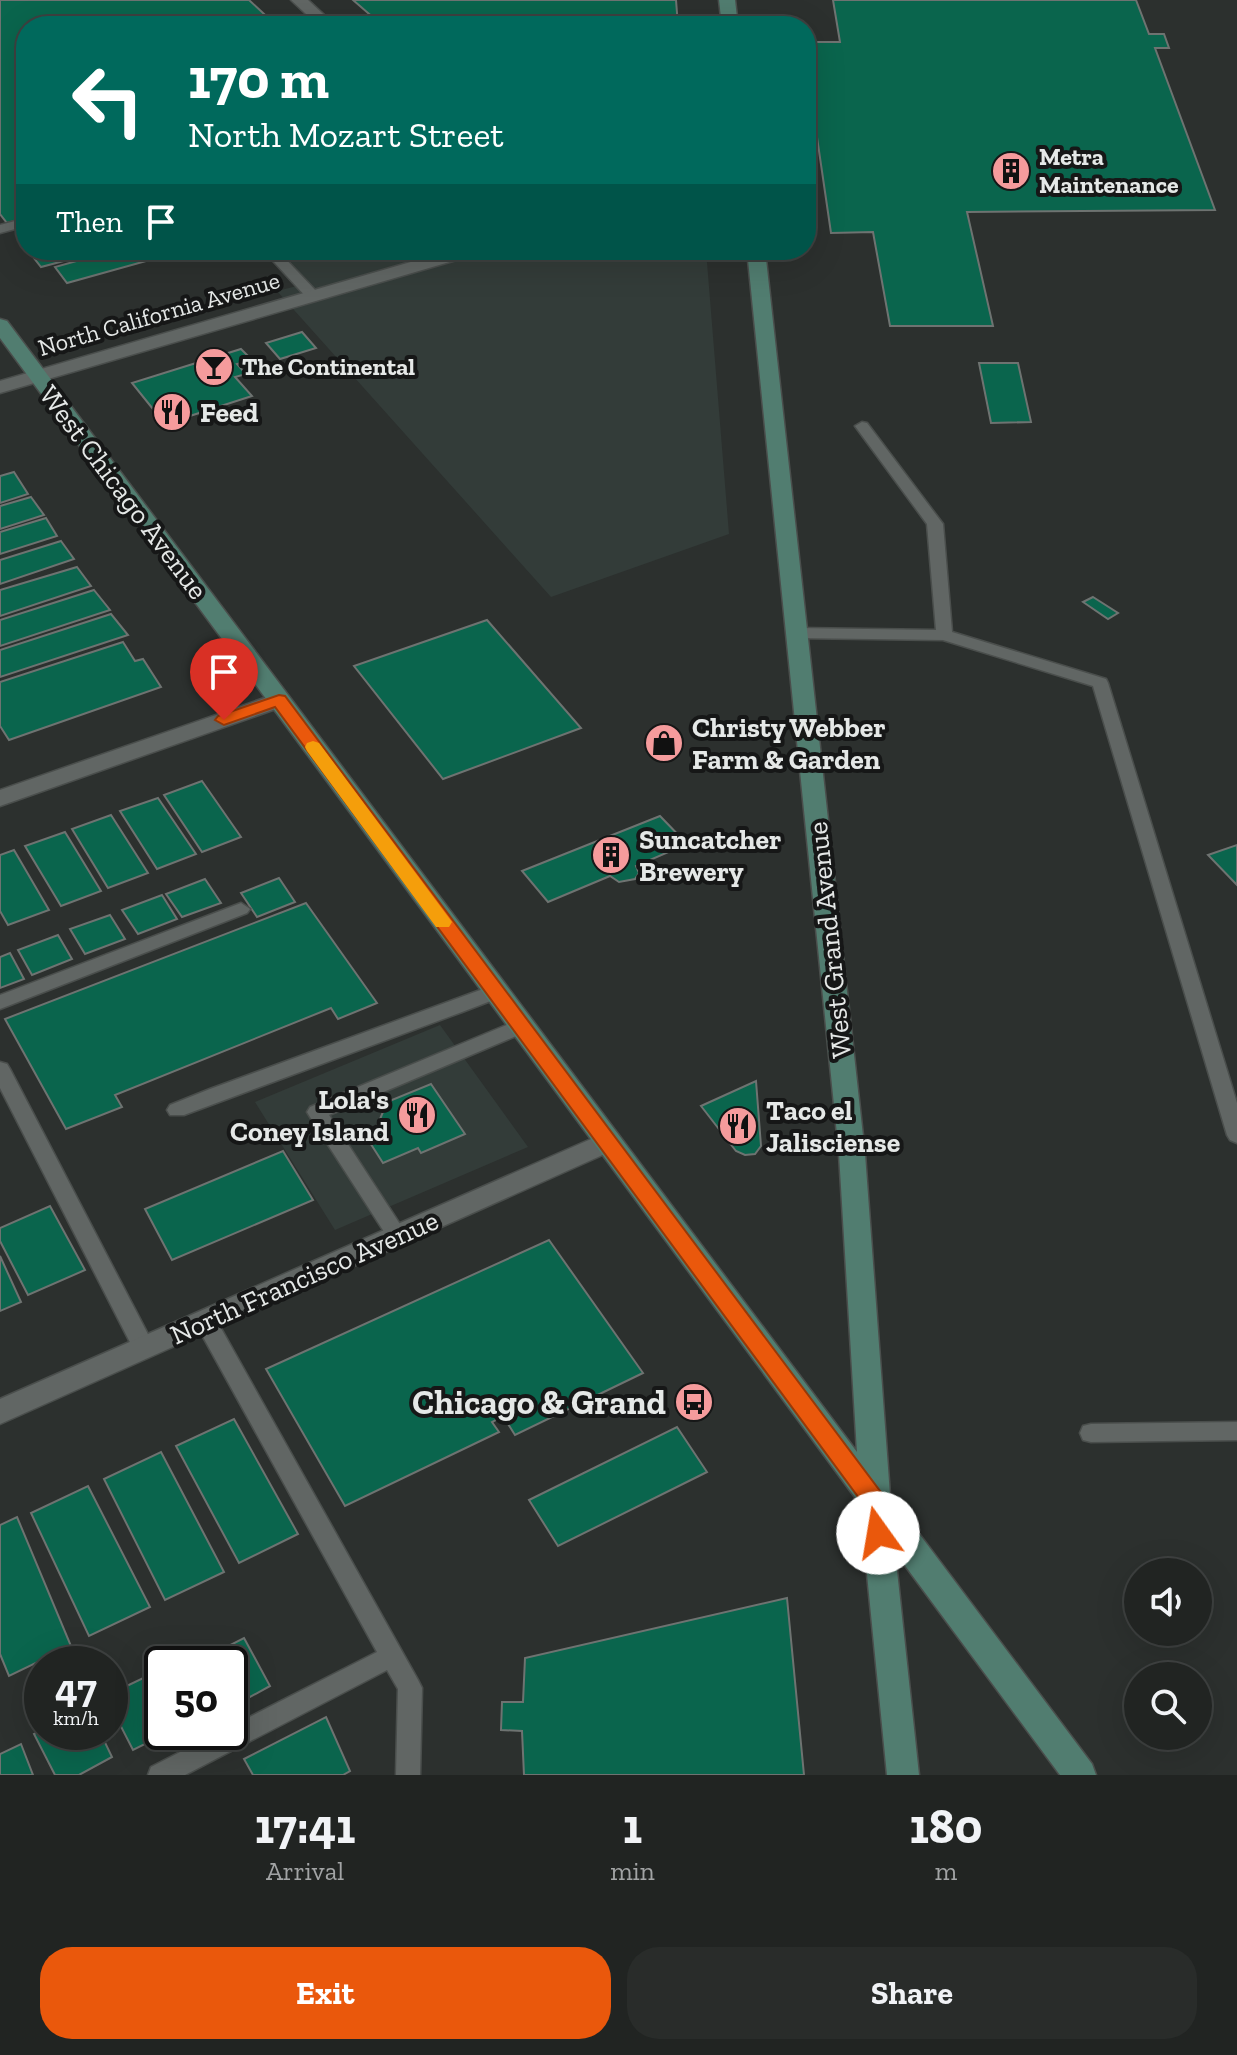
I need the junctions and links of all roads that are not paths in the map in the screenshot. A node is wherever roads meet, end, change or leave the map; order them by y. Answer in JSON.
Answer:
{"nodes":[{"id":1,"x":299,"y":0,"type":"edge"},
{"id":2,"x":317,"y":16,"type":"edge"},
{"id":3,"x":279,"y":260,"type":"edge"},
{"id":4,"x":437,"y":260,"type":"edge"},
{"id":5,"x":757,"y":260,"type":"edge"},
{"id":6,"x":313,"y":296,"type":"junction"},
{"id":7,"x":0,"y":325,"type":"edge"},
{"id":8,"x":38,"y":376,"type":"junction"},
{"id":9,"x":0,"y":387,"type":"edge"},
{"id":10,"x":862,"y":426,"type":"dead end"},
{"id":11,"x":797,"y":633,"type":"junction"},
{"id":12,"x":944,"y":635,"type":"junction"},
{"id":13,"x":279,"y":700,"type":"junction"},
{"id":14,"x":0,"y":798,"type":"edge"},
{"id":15,"x":241,"y":909,"type":"dead end"},
{"id":16,"x":494,"y":992,"type":"junction"},
{"id":17,"x":0,"y":1002,"type":"edge"},
{"id":18,"x":521,"y":1026,"type":"junction"},
{"id":19,"x":0,"y":1070,"type":"edge"},
{"id":20,"x":177,"y":1110,"type":"dead end"},
{"id":21,"x":1237,"y":1135,"type":"edge"},
{"id":22,"x":607,"y":1142,"type":"junction"},
{"id":23,"x":397,"y":1235,"type":"junction"},
{"id":24,"x":205,"y":1320,"type":"junction"},
{"id":25,"x":144,"y":1348,"type":"junction"},
{"id":26,"x":0,"y":1412,"type":"edge"},
{"id":27,"x":1237,"y":1431,"type":"edge"},
{"id":28,"x":1091,"y":1433,"type":"dead end"},
{"id":29,"x":875,"y":1502,"type":"junction"},
{"id":30,"x":392,"y":1656,"type":"junction"},
{"id":31,"x":160,"y":1775,"type":"edge"},
{"id":32,"x":408,"y":1775,"type":"edge"},
{"id":33,"x":903,"y":1775,"type":"edge"},
{"id":34,"x":1080,"y":1775,"type":"edge"}],
"edges":[{"from":1,"to":2,"type":"street"},
{"from":3,"to":6,"type":"lane"},
{"from":4,"to":6,"type":"street","name":"North California Avenue"},
{"from":5,"to":11,"type":"main road","name":"West Grand Avenue"},
{"from":6,"to":8,"type":"street","name":"North California Avenue"},
{"from":7,"to":8,"type":"main road","name":"West Chicago Avenue"},
{"from":8,"to":9,"type":"street","name":"North California Avenue"},
{"from":8,"to":13,"type":"main road","name":"West Chicago Avenue"},
{"from":10,"to":12,"type":"lane"},
{"from":11,"to":12,"type":"lane"},
{"from":11,"to":29,"type":"main road","name":"West Grand Avenue"},
{"from":12,"to":21,"type":"lane"},
{"from":13,"to":14,"type":"street"},
{"from":13,"to":16,"type":"main road","name":"West Chicago Avenue"},
{"from":15,"to":17,"type":"lane"},
{"from":16,"to":18,"type":"main road","name":"West Chicago Avenue"},
{"from":16,"to":20,"type":"lane"},
{"from":18,"to":22,"type":"main road","name":"West Chicago Avenue"},
{"from":18,"to":23,"type":"lane"},
{"from":19,"to":25,"type":"lane"},
{"from":22,"to":23,"type":"street","name":"North Francisco Avenue"},
{"from":22,"to":29,"type":"main road","name":"West Chicago Avenue"},
{"from":23,"to":24,"type":"street","name":"North Francisco Avenue"},
{"from":24,"to":25,"type":"street","name":"North Francisco Avenue"},
{"from":24,"to":30,"type":"lane"},
{"from":25,"to":26,"type":"street","name":"North Francisco Avenue"},
{"from":27,"to":28,"type":"lane"},
{"from":29,"to":33,"type":"main road","name":"West Grand Avenue"},
{"from":29,"to":34,"type":"main road","name":"West Chicago Avenue"},
{"from":30,"to":31,"type":"lane"},
{"from":30,"to":32,"type":"lane"}]}
